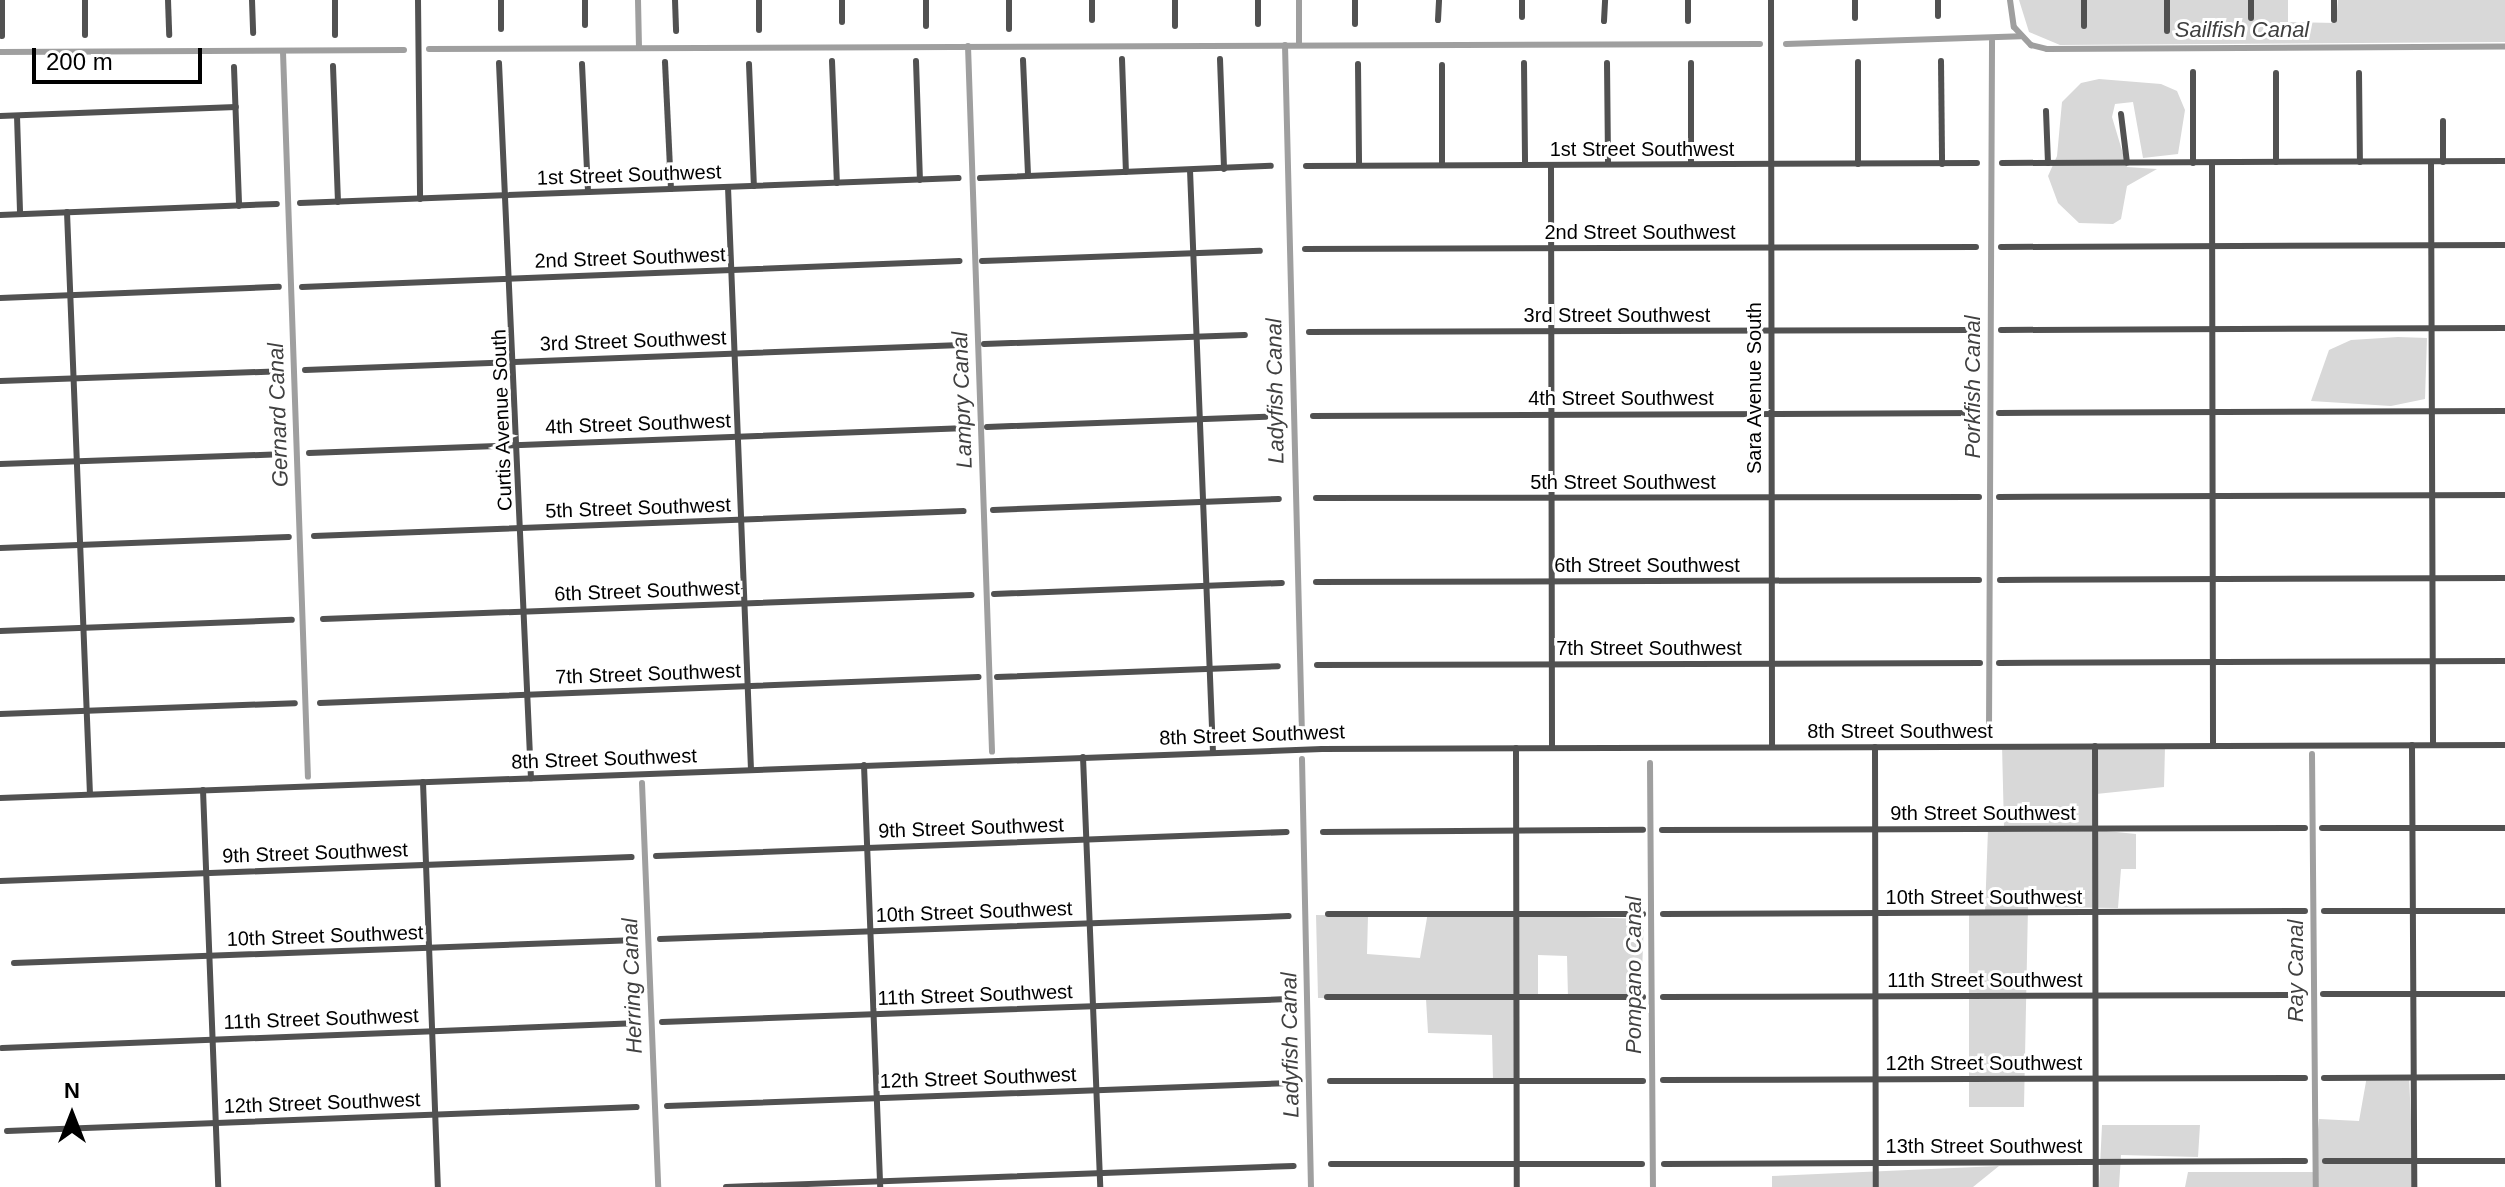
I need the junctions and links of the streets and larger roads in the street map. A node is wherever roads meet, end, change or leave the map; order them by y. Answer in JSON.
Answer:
{"nodes":[{"id":1,"x":2,"y":0,"type":"edge"},
{"id":2,"x":85,"y":0,"type":"edge"},
{"id":3,"x":168,"y":0,"type":"edge"},
{"id":4,"x":252,"y":0,"type":"edge"},
{"id":5,"x":335,"y":0,"type":"edge"},
{"id":6,"x":418,"y":0,"type":"edge"},
{"id":7,"x":501,"y":0,"type":"edge"},
{"id":8,"x":585,"y":0,"type":"edge"},
{"id":9,"x":675,"y":0,"type":"edge"},
{"id":10,"x":759,"y":0,"type":"edge"},
{"id":11,"x":842,"y":0,"type":"edge"},
{"id":12,"x":926,"y":0,"type":"edge"},
{"id":13,"x":1009,"y":0,"type":"edge"},
{"id":14,"x":1092,"y":0,"type":"edge"},
{"id":15,"x":1175,"y":0,"type":"edge"},
{"id":16,"x":1258,"y":0,"type":"edge"},
{"id":17,"x":1355,"y":0,"type":"edge"},
{"id":18,"x":1439,"y":0,"type":"edge"},
{"id":19,"x":1522,"y":0,"type":"edge"},
{"id":20,"x":1605,"y":0,"type":"edge"},
{"id":21,"x":1688,"y":0,"type":"edge"},
{"id":22,"x":1771,"y":0,"type":"edge"},
{"id":23,"x":1855,"y":0,"type":"edge"},
{"id":24,"x":1938,"y":0,"type":"edge"},
{"id":25,"x":2084,"y":0,"type":"edge"},
{"id":26,"x":2167,"y":0,"type":"edge"},
{"id":27,"x":2251,"y":0,"type":"edge"},
{"id":28,"x":2334,"y":0,"type":"edge"},
{"id":29,"x":1938,"y":16,"type":"dead end"},
{"id":30,"x":1522,"y":17,"type":"dead end"},
{"id":31,"x":1855,"y":18,"type":"dead end"},
{"id":32,"x":2251,"y":18,"type":"dead end"},
{"id":33,"x":1092,"y":20,"type":"dead end"},
{"id":34,"x":1438,"y":20,"type":"dead end"},
{"id":35,"x":2334,"y":20,"type":"dead end"},
{"id":36,"x":1604,"y":21,"type":"dead end"},
{"id":37,"x":1688,"y":21,"type":"dead end"},
{"id":38,"x":842,"y":22,"type":"dead end"},
{"id":39,"x":1258,"y":24,"type":"dead end"},
{"id":40,"x":1355,"y":24,"type":"dead end"},
{"id":41,"x":585,"y":25,"type":"dead end"},
{"id":42,"x":926,"y":26,"type":"dead end"},
{"id":43,"x":1175,"y":26,"type":"dead end"},
{"id":44,"x":2084,"y":26,"type":"dead end"},
{"id":45,"x":501,"y":29,"type":"dead end"},
{"id":46,"x":1009,"y":29,"type":"dead end"},
{"id":47,"x":759,"y":30,"type":"dead end"},
{"id":48,"x":676,"y":31,"type":"dead end"},
{"id":49,"x":2167,"y":31,"type":"dead end"},
{"id":50,"x":253,"y":33,"type":"dead end"},
{"id":51,"x":85,"y":35,"type":"dead end"},
{"id":52,"x":169,"y":35,"type":"dead end"},
{"id":53,"x":335,"y":35,"type":"dead end"},
{"id":54,"x":2,"y":36,"type":"dead end"},
{"id":55,"x":1122,"y":59,"type":"dead end"},
{"id":56,"x":1220,"y":59,"type":"dead end"},
{"id":57,"x":1023,"y":60,"type":"dead end"},
{"id":58,"x":832,"y":61,"type":"dead end"},
{"id":59,"x":916,"y":61,"type":"dead end"},
{"id":60,"x":1941,"y":61,"type":"dead end"},
{"id":61,"x":665,"y":62,"type":"dead end"},
{"id":62,"x":1858,"y":62,"type":"dead end"},
{"id":63,"x":499,"y":63,"type":"dead end"},
{"id":64,"x":1524,"y":63,"type":"dead end"},
{"id":65,"x":1607,"y":63,"type":"dead end"},
{"id":66,"x":1691,"y":63,"type":"dead end"},
{"id":67,"x":582,"y":64,"type":"dead end"},
{"id":68,"x":749,"y":64,"type":"dead end"},
{"id":69,"x":1358,"y":64,"type":"dead end"},
{"id":70,"x":1442,"y":65,"type":"dead end"},
{"id":71,"x":333,"y":66,"type":"dead end"},
{"id":72,"x":234,"y":67,"type":"dead end"},
{"id":73,"x":2193,"y":72,"type":"dead end"},
{"id":74,"x":2276,"y":73,"type":"dead end"},
{"id":75,"x":2359,"y":73,"type":"dead end"},
{"id":76,"x":236,"y":107,"type":"junction"},
{"id":77,"x":2046,"y":111,"type":"dead end"},
{"id":78,"x":2121,"y":114,"type":"dead end"},
{"id":79,"x":0,"y":116,"type":"edge"},
{"id":80,"x":17,"y":116,"type":"junction"},
{"id":81,"x":2443,"y":121,"type":"dead end"},
{"id":82,"x":2505,"y":161,"type":"edge"},
{"id":83,"x":2276,"y":162,"type":"junction"},
{"id":84,"x":2360,"y":162,"type":"junction"},
{"id":85,"x":2431,"y":162,"type":"junction"},
{"id":86,"x":2443,"y":162,"type":"junction"},
{"id":87,"x":1977,"y":163,"type":"dead end"},
{"id":88,"x":2002,"y":163,"type":"dead end"},
{"id":89,"x":2048,"y":163,"type":"junction"},
{"id":90,"x":2127,"y":163,"type":"junction"},
{"id":91,"x":2193,"y":163,"type":"junction"},
{"id":92,"x":2212,"y":163,"type":"junction"},
{"id":93,"x":1608,"y":164,"type":"junction"},
{"id":94,"x":1691,"y":164,"type":"junction"},
{"id":95,"x":1775,"y":164,"type":"junction"},
{"id":96,"x":1858,"y":164,"type":"junction"},
{"id":97,"x":1942,"y":164,"type":"junction"},
{"id":98,"x":1359,"y":165,"type":"junction"},
{"id":99,"x":1442,"y":165,"type":"junction"},
{"id":100,"x":1525,"y":165,"type":"junction"},
{"id":101,"x":1551,"y":165,"type":"junction"},
{"id":102,"x":1271,"y":166,"type":"dead end"},
{"id":103,"x":1306,"y":166,"type":"dead end"},
{"id":104,"x":1224,"y":169,"type":"junction"},
{"id":105,"x":1190,"y":170,"type":"junction"},
{"id":106,"x":1126,"y":172,"type":"junction"},
{"id":107,"x":1028,"y":176,"type":"junction"},
{"id":108,"x":959,"y":178,"type":"dead end"},
{"id":109,"x":980,"y":178,"type":"dead end"},
{"id":110,"x":920,"y":180,"type":"junction"},
{"id":111,"x":837,"y":183,"type":"junction"},
{"id":112,"x":754,"y":186,"type":"junction"},
{"id":113,"x":728,"y":187,"type":"junction"},
{"id":114,"x":671,"y":189,"type":"junction"},
{"id":115,"x":588,"y":192,"type":"junction"},
{"id":116,"x":504,"y":195,"type":"junction"},
{"id":117,"x":420,"y":199,"type":"junction"},
{"id":118,"x":338,"y":202,"type":"junction"},
{"id":119,"x":300,"y":203,"type":"dead end"},
{"id":120,"x":277,"y":204,"type":"dead end"},
{"id":121,"x":239,"y":206,"type":"junction"},
{"id":122,"x":67,"y":212,"type":"junction"},
{"id":123,"x":20,"y":214,"type":"junction"},
{"id":124,"x":0,"y":215,"type":"edge"},
{"id":125,"x":2431,"y":245,"type":"junction"},
{"id":126,"x":2505,"y":245,"type":"edge"},
{"id":127,"x":2211,"y":246,"type":"junction"},
{"id":128,"x":1770,"y":247,"type":"junction"},
{"id":129,"x":1976,"y":247,"type":"dead end"},
{"id":130,"x":2001,"y":247,"type":"dead end"},
{"id":131,"x":1550,"y":248,"type":"junction"},
{"id":132,"x":1305,"y":249,"type":"dead end"},
{"id":133,"x":1260,"y":251,"type":"dead end"},
{"id":134,"x":1194,"y":253,"type":"junction"},
{"id":135,"x":959,"y":261,"type":"dead end"},
{"id":136,"x":982,"y":261,"type":"dead end"},
{"id":137,"x":732,"y":270,"type":"junction"},
{"id":138,"x":512,"y":279,"type":"junction"},
{"id":139,"x":279,"y":287,"type":"dead end"},
{"id":140,"x":302,"y":287,"type":"dead end"},
{"id":141,"x":71,"y":295,"type":"junction"},
{"id":142,"x":0,"y":298,"type":"edge"},
{"id":143,"x":2431,"y":328,"type":"junction"},
{"id":144,"x":2505,"y":328,"type":"edge"},
{"id":145,"x":2212,"y":329,"type":"junction"},
{"id":146,"x":1770,"y":330,"type":"junction"},
{"id":147,"x":1973,"y":330,"type":"dead end"},
{"id":148,"x":2001,"y":330,"type":"dead end"},
{"id":149,"x":1551,"y":331,"type":"junction"},
{"id":150,"x":1309,"y":332,"type":"dead end"},
{"id":151,"x":1245,"y":335,"type":"dead end"},
{"id":152,"x":1197,"y":336,"type":"junction"},
{"id":153,"x":984,"y":344,"type":"dead end"},
{"id":154,"x":962,"y":345,"type":"dead end"},
{"id":155,"x":734,"y":353,"type":"junction"},
{"id":156,"x":516,"y":362,"type":"junction"},
{"id":157,"x":305,"y":370,"type":"dead end"},
{"id":158,"x":281,"y":371,"type":"dead end"},
{"id":159,"x":74,"y":379,"type":"junction"},
{"id":160,"x":0,"y":381,"type":"edge"},
{"id":161,"x":2431,"y":411,"type":"junction"},
{"id":162,"x":2505,"y":411,"type":"edge"},
{"id":163,"x":2212,"y":412,"type":"junction"},
{"id":164,"x":1978,"y":413,"type":"dead end"},
{"id":165,"x":1999,"y":413,"type":"dead end"},
{"id":166,"x":1551,"y":414,"type":"junction"},
{"id":167,"x":1771,"y":414,"type":"junction"},
{"id":168,"x":1313,"y":416,"type":"dead end"},
{"id":169,"x":1266,"y":417,"type":"dead end"},
{"id":170,"x":1200,"y":420,"type":"junction"},
{"id":171,"x":987,"y":427,"type":"dead end"},
{"id":172,"x":968,"y":428,"type":"dead end"},
{"id":173,"x":738,"y":436,"type":"junction"},
{"id":174,"x":519,"y":445,"type":"junction"},
{"id":175,"x":309,"y":453,"type":"dead end"},
{"id":176,"x":286,"y":454,"type":"dead end"},
{"id":177,"x":77,"y":462,"type":"junction"},
{"id":178,"x":0,"y":464,"type":"edge"},
{"id":179,"x":2432,"y":495,"type":"junction"},
{"id":180,"x":2505,"y":495,"type":"edge"},
{"id":181,"x":2212,"y":496,"type":"junction"},
{"id":182,"x":1771,"y":497,"type":"junction"},
{"id":183,"x":1979,"y":497,"type":"dead end"},
{"id":184,"x":1999,"y":497,"type":"dead end"},
{"id":185,"x":1316,"y":498,"type":"dead end"},
{"id":186,"x":1551,"y":498,"type":"junction"},
{"id":187,"x":1279,"y":499,"type":"dead end"},
{"id":188,"x":1203,"y":503,"type":"junction"},
{"id":189,"x":993,"y":510,"type":"dead end"},
{"id":190,"x":964,"y":511,"type":"dead end"},
{"id":191,"x":741,"y":520,"type":"junction"},
{"id":192,"x":521,"y":528,"type":"junction"},
{"id":193,"x":314,"y":536,"type":"dead end"},
{"id":194,"x":289,"y":537,"type":"dead end"},
{"id":195,"x":81,"y":545,"type":"junction"},
{"id":196,"x":0,"y":548,"type":"edge"},
{"id":197,"x":2432,"y":578,"type":"junction"},
{"id":198,"x":2505,"y":578,"type":"edge"},
{"id":199,"x":2213,"y":579,"type":"junction"},
{"id":200,"x":1771,"y":580,"type":"junction"},
{"id":201,"x":1979,"y":580,"type":"dead end"},
{"id":202,"x":2000,"y":580,"type":"dead end"},
{"id":203,"x":1551,"y":581,"type":"junction"},
{"id":204,"x":1316,"y":582,"type":"dead end"},
{"id":205,"x":1282,"y":583,"type":"dead end"},
{"id":206,"x":1206,"y":586,"type":"junction"},
{"id":207,"x":994,"y":594,"type":"dead end"},
{"id":208,"x":972,"y":595,"type":"dead end"},
{"id":209,"x":745,"y":603,"type":"junction"},
{"id":210,"x":525,"y":611,"type":"junction"},
{"id":211,"x":323,"y":619,"type":"dead end"},
{"id":212,"x":292,"y":620,"type":"dead end"},
{"id":213,"x":83,"y":628,"type":"junction"},
{"id":214,"x":0,"y":631,"type":"edge"},
{"id":215,"x":2432,"y":661,"type":"junction"},
{"id":216,"x":2505,"y":661,"type":"edge"},
{"id":217,"x":2213,"y":662,"type":"junction"},
{"id":218,"x":1771,"y":663,"type":"junction"},
{"id":219,"x":1980,"y":663,"type":"dead end"},
{"id":220,"x":1999,"y":663,"type":"dead end"},
{"id":221,"x":1552,"y":664,"type":"junction"},
{"id":222,"x":1317,"y":665,"type":"dead end"},
{"id":223,"x":1278,"y":666,"type":"dead end"},
{"id":224,"x":1210,"y":669,"type":"junction"},
{"id":225,"x":978,"y":677,"type":"dead end"},
{"id":226,"x":997,"y":677,"type":"dead end"},
{"id":227,"x":747,"y":686,"type":"junction"},
{"id":228,"x":528,"y":695,"type":"junction"},
{"id":229,"x":295,"y":703,"type":"dead end"},
{"id":230,"x":320,"y":703,"type":"dead end"},
{"id":231,"x":87,"y":712,"type":"junction"},
{"id":232,"x":0,"y":714,"type":"edge"},
{"id":233,"x":2412,"y":745,"type":"junction"},
{"id":234,"x":2433,"y":745,"type":"junction"},
{"id":235,"x":2505,"y":745,"type":"edge"},
{"id":236,"x":2095,"y":746,"type":"junction"},
{"id":237,"x":2213,"y":746,"type":"junction"},
{"id":238,"x":1772,"y":747,"type":"junction"},
{"id":239,"x":1875,"y":747,"type":"junction"},
{"id":240,"x":1516,"y":748,"type":"junction"},
{"id":241,"x":1552,"y":748,"type":"junction"},
{"id":242,"x":1213,"y":752,"type":"junction"},
{"id":243,"x":1083,"y":757,"type":"junction"},
{"id":244,"x":864,"y":765,"type":"junction"},
{"id":245,"x":751,"y":769,"type":"junction"},
{"id":246,"x":531,"y":778,"type":"junction"},
{"id":247,"x":423,"y":782,"type":"junction"},
{"id":248,"x":203,"y":790,"type":"junction"},
{"id":249,"x":90,"y":794,"type":"junction"},
{"id":250,"x":0,"y":798,"type":"edge"},
{"id":251,"x":2305,"y":828,"type":"dead end"},
{"id":252,"x":2322,"y":828,"type":"dead end"},
{"id":253,"x":2412,"y":828,"type":"junction"},
{"id":254,"x":2505,"y":828,"type":"edge"},
{"id":255,"x":2095,"y":829,"type":"junction"},
{"id":256,"x":1643,"y":830,"type":"dead end"},
{"id":257,"x":1662,"y":830,"type":"dead end"},
{"id":258,"x":1875,"y":830,"type":"junction"},
{"id":259,"x":1516,"y":831,"type":"junction"},
{"id":260,"x":1287,"y":832,"type":"dead end"},
{"id":261,"x":1323,"y":832,"type":"dead end"},
{"id":262,"x":1087,"y":840,"type":"junction"},
{"id":263,"x":867,"y":848,"type":"junction"},
{"id":264,"x":656,"y":856,"type":"dead end"},
{"id":265,"x":632,"y":857,"type":"dead end"},
{"id":266,"x":426,"y":865,"type":"junction"},
{"id":267,"x":207,"y":873,"type":"junction"},
{"id":268,"x":0,"y":881,"type":"edge"},
{"id":269,"x":2305,"y":911,"type":"dead end"},
{"id":270,"x":2324,"y":911,"type":"dead end"},
{"id":271,"x":2413,"y":911,"type":"junction"},
{"id":272,"x":2505,"y":911,"type":"edge"},
{"id":273,"x":2095,"y":912,"type":"junction"},
{"id":274,"x":1875,"y":913,"type":"junction"},
{"id":275,"x":1328,"y":914,"type":"dead end"},
{"id":276,"x":1516,"y":914,"type":"junction"},
{"id":277,"x":1643,"y":914,"type":"dead end"},
{"id":278,"x":1663,"y":914,"type":"dead end"},
{"id":279,"x":1289,"y":916,"type":"dead end"},
{"id":280,"x":1090,"y":923,"type":"junction"},
{"id":281,"x":870,"y":931,"type":"junction"},
{"id":282,"x":660,"y":939,"type":"dead end"},
{"id":283,"x":637,"y":940,"type":"dead end"},
{"id":284,"x":429,"y":948,"type":"junction"},
{"id":285,"x":210,"y":956,"type":"junction"},
{"id":286,"x":14,"y":963,"type":"dead end"},
{"id":287,"x":2323,"y":994,"type":"dead end"},
{"id":288,"x":2413,"y":994,"type":"junction"},
{"id":289,"x":2505,"y":994,"type":"edge"},
{"id":290,"x":2095,"y":995,"type":"junction"},
{"id":291,"x":2306,"y":995,"type":"dead end"},
{"id":292,"x":1875,"y":996,"type":"junction"},
{"id":293,"x":1327,"y":997,"type":"dead end"},
{"id":294,"x":1517,"y":997,"type":"junction"},
{"id":295,"x":1643,"y":997,"type":"dead end"},
{"id":296,"x":1663,"y":997,"type":"dead end"},
{"id":297,"x":1288,"y":999,"type":"dead end"},
{"id":298,"x":1093,"y":1006,"type":"junction"},
{"id":299,"x":873,"y":1014,"type":"junction"},
{"id":300,"x":662,"y":1022,"type":"dead end"},
{"id":301,"x":640,"y":1023,"type":"dead end"},
{"id":302,"x":432,"y":1031,"type":"junction"},
{"id":303,"x":213,"y":1039,"type":"junction"},
{"id":304,"x":2,"y":1048,"type":"dead end"},
{"id":305,"x":2505,"y":1077,"type":"edge"},
{"id":306,"x":2305,"y":1078,"type":"dead end"},
{"id":307,"x":2324,"y":1078,"type":"dead end"},
{"id":308,"x":2414,"y":1078,"type":"junction"},
{"id":309,"x":1876,"y":1079,"type":"junction"},
{"id":310,"x":2096,"y":1079,"type":"junction"},
{"id":311,"x":1663,"y":1080,"type":"dead end"},
{"id":312,"x":1330,"y":1081,"type":"dead end"},
{"id":313,"x":1517,"y":1081,"type":"junction"},
{"id":314,"x":1643,"y":1081,"type":"dead end"},
{"id":315,"x":1291,"y":1083,"type":"dead end"},
{"id":316,"x":1096,"y":1090,"type":"junction"},
{"id":317,"x":877,"y":1098,"type":"junction"},
{"id":318,"x":667,"y":1106,"type":"dead end"},
{"id":319,"x":637,"y":1107,"type":"dead end"},
{"id":320,"x":435,"y":1115,"type":"junction"},
{"id":321,"x":216,"y":1123,"type":"junction"},
{"id":322,"x":7,"y":1131,"type":"dead end"},
{"id":323,"x":2305,"y":1161,"type":"dead end"},
{"id":324,"x":2325,"y":1161,"type":"dead end"},
{"id":325,"x":2414,"y":1161,"type":"junction"},
{"id":326,"x":2505,"y":1161,"type":"edge"},
{"id":327,"x":2096,"y":1162,"type":"junction"},
{"id":328,"x":1876,"y":1163,"type":"junction"},
{"id":329,"x":1331,"y":1164,"type":"dead end"},
{"id":330,"x":1517,"y":1164,"type":"junction"},
{"id":331,"x":1642,"y":1164,"type":"dead end"},
{"id":332,"x":1664,"y":1164,"type":"dead end"},
{"id":333,"x":1294,"y":1166,"type":"dead end"},
{"id":334,"x":1099,"y":1173,"type":"junction"},
{"id":335,"x":880,"y":1184,"type":"edge"},
{"id":336,"x":218,"y":1187,"type":"edge"},
{"id":337,"x":438,"y":1187,"type":"edge"},
{"id":338,"x":726,"y":1187,"type":"edge"},
{"id":339,"x":1100,"y":1187,"type":"edge"},
{"id":340,"x":1517,"y":1187,"type":"edge"},
{"id":341,"x":1876,"y":1187,"type":"edge"},
{"id":342,"x":2096,"y":1187,"type":"edge"},
{"id":343,"x":2414,"y":1187,"type":"edge"}],
"edges":[{"from":1,"to":54,"type":"street"},
{"from":2,"to":51,"type":"street"},
{"from":3,"to":52,"type":"street"},
{"from":4,"to":50,"type":"street"},
{"from":5,"to":53,"type":"street"},
{"from":6,"to":117,"type":"street"},
{"from":7,"to":45,"type":"street"},
{"from":8,"to":41,"type":"street"},
{"from":9,"to":48,"type":"street"},
{"from":10,"to":47,"type":"street"},
{"from":11,"to":38,"type":"street"},
{"from":12,"to":42,"type":"street"},
{"from":13,"to":46,"type":"street"},
{"from":14,"to":33,"type":"street"},
{"from":15,"to":43,"type":"street"},
{"from":16,"to":39,"type":"street"},
{"from":17,"to":40,"type":"street"},
{"from":18,"to":34,"type":"street"},
{"from":19,"to":30,"type":"street"},
{"from":20,"to":36,"type":"street"},
{"from":21,"to":37,"type":"street"},
{"from":22,"to":95,"type":"street","name":"Sara Avenue South"},
{"from":23,"to":31,"type":"street"},
{"from":24,"to":29,"type":"street"},
{"from":25,"to":44,"type":"street"},
{"from":26,"to":49,"type":"street"},
{"from":27,"to":32,"type":"street"},
{"from":28,"to":35,"type":"street"},
{"from":55,"to":106,"type":"street"},
{"from":56,"to":104,"type":"street"},
{"from":57,"to":107,"type":"street"},
{"from":58,"to":111,"type":"street"},
{"from":59,"to":110,"type":"street"},
{"from":60,"to":97,"type":"street"},
{"from":61,"to":114,"type":"street"},
{"from":62,"to":96,"type":"street"},
{"from":63,"to":116,"type":"street","name":"Curtis Avenue South"},
{"from":64,"to":100,"type":"street"},
{"from":65,"to":93,"type":"street"},
{"from":66,"to":94,"type":"street"},
{"from":67,"to":115,"type":"street"},
{"from":68,"to":112,"type":"street"},
{"from":69,"to":98,"type":"street"},
{"from":70,"to":99,"type":"street"},
{"from":71,"to":118,"type":"street"},
{"from":72,"to":76,"type":"street"},
{"from":73,"to":91,"type":"street"},
{"from":74,"to":83,"type":"street"},
{"from":75,"to":84,"type":"street"},
{"from":76,"to":80,"type":"street"},
{"from":76,"to":121,"type":"street"},
{"from":77,"to":89,"type":"street"},
{"from":78,"to":90,"type":"street"},
{"from":79,"to":80,"type":"street"},
{"from":80,"to":123,"type":"street"},
{"from":81,"to":86,"type":"street"},
{"from":82,"to":86,"type":"street"},
{"from":83,"to":84,"type":"street"},
{"from":83,"to":92,"type":"street"},
{"from":84,"to":85,"type":"street"},
{"from":85,"to":86,"type":"street"},
{"from":85,"to":125,"type":"street"},
{"from":87,"to":97,"type":"street","name":"1st Street Southwest"},
{"from":88,"to":89,"type":"street"},
{"from":89,"to":90,"type":"street"},
{"from":90,"to":91,"type":"street"},
{"from":91,"to":92,"type":"street"},
{"from":92,"to":127,"type":"street"},
{"from":93,"to":94,"type":"street","name":"1st Street Southwest"},
{"from":93,"to":101,"type":"street","name":"1st Street Southwest"},
{"from":94,"to":95,"type":"street","name":"1st Street Southwest"},
{"from":95,"to":96,"type":"street","name":"1st Street Southwest"},
{"from":95,"to":128,"type":"street","name":"Sara Avenue South"},
{"from":96,"to":97,"type":"street","name":"1st Street Southwest"},
{"from":98,"to":99,"type":"street","name":"1st Street Southwest"},
{"from":98,"to":103,"type":"street","name":"1st Street Southwest"},
{"from":99,"to":100,"type":"street","name":"1st Street Southwest"},
{"from":100,"to":101,"type":"street","name":"1st Street Southwest"},
{"from":101,"to":131,"type":"street"},
{"from":102,"to":104,"type":"street"},
{"from":104,"to":105,"type":"street"},
{"from":105,"to":106,"type":"street"},
{"from":105,"to":134,"type":"street"},
{"from":106,"to":107,"type":"street"},
{"from":107,"to":109,"type":"street"},
{"from":108,"to":110,"type":"street","name":"1st Street Southwest"},
{"from":110,"to":111,"type":"street","name":"1st Street Southwest"},
{"from":111,"to":112,"type":"street","name":"1st Street Southwest"},
{"from":112,"to":113,"type":"street","name":"1st Street Southwest"},
{"from":113,"to":114,"type":"street","name":"1st Street Southwest"},
{"from":113,"to":137,"type":"street"},
{"from":114,"to":115,"type":"street","name":"1st Street Southwest"},
{"from":115,"to":116,"type":"street","name":"1st Street Southwest"},
{"from":116,"to":117,"type":"street","name":"1st Street Southwest"},
{"from":116,"to":138,"type":"street","name":"Curtis Avenue South"},
{"from":117,"to":118,"type":"street","name":"1st Street Southwest"},
{"from":118,"to":119,"type":"street","name":"1st Street Southwest"},
{"from":120,"to":121,"type":"street"},
{"from":121,"to":122,"type":"street"},
{"from":122,"to":123,"type":"street"},
{"from":122,"to":141,"type":"street"},
{"from":123,"to":124,"type":"street"},
{"from":125,"to":126,"type":"street"},
{"from":125,"to":127,"type":"street"},
{"from":125,"to":143,"type":"street"},
{"from":127,"to":130,"type":"street"},
{"from":127,"to":145,"type":"street"},
{"from":128,"to":129,"type":"street","name":"2nd Street Southwest"},
{"from":128,"to":131,"type":"street","name":"2nd Street Southwest"},
{"from":128,"to":146,"type":"street","name":"Sara Avenue South"},
{"from":131,"to":132,"type":"street","name":"2nd Street Southwest"},
{"from":131,"to":149,"type":"street"},
{"from":133,"to":134,"type":"street"},
{"from":134,"to":136,"type":"street"},
{"from":134,"to":152,"type":"street"},
{"from":135,"to":137,"type":"street","name":"2nd Street Southwest"},
{"from":137,"to":138,"type":"street","name":"2nd Street Southwest"},
{"from":137,"to":155,"type":"street"},
{"from":138,"to":140,"type":"street","name":"2nd Street Southwest"},
{"from":138,"to":156,"type":"street","name":"Curtis Avenue South"},
{"from":139,"to":141,"type":"street"},
{"from":141,"to":142,"type":"street"},
{"from":141,"to":159,"type":"street"},
{"from":143,"to":144,"type":"street"},
{"from":143,"to":145,"type":"street"},
{"from":143,"to":161,"type":"street"},
{"from":145,"to":148,"type":"street"},
{"from":145,"to":163,"type":"street"},
{"from":146,"to":147,"type":"street","name":"3rd Street Southwest"},
{"from":146,"to":149,"type":"street","name":"3rd Street Southwest"},
{"from":146,"to":167,"type":"street","name":"Sara Avenue South"},
{"from":149,"to":150,"type":"street","name":"3rd Street Southwest"},
{"from":149,"to":166,"type":"street"},
{"from":151,"to":152,"type":"street"},
{"from":152,"to":153,"type":"street"},
{"from":152,"to":170,"type":"street"},
{"from":154,"to":155,"type":"street","name":"3rd Street Southwest"},
{"from":155,"to":156,"type":"street","name":"3rd Street Southwest"},
{"from":155,"to":173,"type":"street"},
{"from":156,"to":157,"type":"street","name":"3rd Street Southwest"},
{"from":156,"to":174,"type":"street","name":"Curtis Avenue South"},
{"from":158,"to":159,"type":"street"},
{"from":159,"to":160,"type":"street"},
{"from":159,"to":177,"type":"street"},
{"from":161,"to":162,"type":"street"},
{"from":161,"to":163,"type":"street"},
{"from":161,"to":179,"type":"street"},
{"from":163,"to":165,"type":"street"},
{"from":163,"to":181,"type":"street"},
{"from":164,"to":167,"type":"street","name":"4th Street Southwest"},
{"from":166,"to":167,"type":"street","name":"4th Street Southwest"},
{"from":166,"to":168,"type":"street","name":"4th Street Southwest"},
{"from":166,"to":186,"type":"street"},
{"from":167,"to":182,"type":"street","name":"Sara Avenue South"},
{"from":169,"to":170,"type":"street"},
{"from":170,"to":171,"type":"street"},
{"from":170,"to":188,"type":"street"},
{"from":172,"to":173,"type":"street","name":"4th Street Southwest"},
{"from":173,"to":174,"type":"street","name":"4th Street Southwest"},
{"from":173,"to":191,"type":"street"},
{"from":174,"to":175,"type":"street","name":"4th Street Southwest"},
{"from":174,"to":192,"type":"street","name":"Curtis Avenue South"},
{"from":176,"to":177,"type":"street"},
{"from":177,"to":178,"type":"street"},
{"from":177,"to":195,"type":"street"},
{"from":179,"to":180,"type":"street"},
{"from":179,"to":181,"type":"street"},
{"from":179,"to":197,"type":"street"},
{"from":181,"to":184,"type":"street"},
{"from":181,"to":199,"type":"street"},
{"from":182,"to":183,"type":"street","name":"5th Street Southwest"},
{"from":182,"to":186,"type":"street","name":"5th Street Southwest"},
{"from":182,"to":200,"type":"street","name":"Sara Avenue South"},
{"from":185,"to":186,"type":"street","name":"5th Street Southwest"},
{"from":186,"to":203,"type":"street"},
{"from":187,"to":188,"type":"street"},
{"from":188,"to":189,"type":"street"},
{"from":188,"to":206,"type":"street"},
{"from":190,"to":191,"type":"street","name":"5th Street Southwest"},
{"from":191,"to":192,"type":"street","name":"5th Street Southwest"},
{"from":191,"to":209,"type":"street"},
{"from":192,"to":193,"type":"street","name":"5th Street Southwest"},
{"from":192,"to":210,"type":"street","name":"Curtis Avenue South"},
{"from":194,"to":195,"type":"street"},
{"from":195,"to":196,"type":"street"},
{"from":195,"to":213,"type":"street"},
{"from":197,"to":198,"type":"street"},
{"from":197,"to":199,"type":"street"},
{"from":197,"to":215,"type":"street"},
{"from":199,"to":202,"type":"street"},
{"from":199,"to":217,"type":"street"},
{"from":200,"to":201,"type":"street","name":"6th Street Southwest"},
{"from":200,"to":203,"type":"street","name":"6th Street Southwest"},
{"from":200,"to":218,"type":"street","name":"Sara Avenue South"},
{"from":203,"to":204,"type":"street","name":"6th Street Southwest"},
{"from":203,"to":221,"type":"street"},
{"from":205,"to":206,"type":"street"},
{"from":206,"to":207,"type":"street"},
{"from":206,"to":224,"type":"street"},
{"from":208,"to":209,"type":"street","name":"6th Street Southwest"},
{"from":209,"to":210,"type":"street","name":"6th Street Southwest"},
{"from":209,"to":227,"type":"street"},
{"from":210,"to":211,"type":"street","name":"6th Street Southwest"},
{"from":210,"to":228,"type":"street","name":"Curtis Avenue South"},
{"from":212,"to":213,"type":"street"},
{"from":213,"to":214,"type":"street"},
{"from":213,"to":231,"type":"street"},
{"from":215,"to":216,"type":"street"},
{"from":215,"to":217,"type":"street"},
{"from":215,"to":234,"type":"street"},
{"from":217,"to":220,"type":"street"},
{"from":217,"to":237,"type":"street"},
{"from":218,"to":219,"type":"street","name":"7th Street Southwest"},
{"from":218,"to":221,"type":"street","name":"7th Street Southwest"},
{"from":218,"to":238,"type":"street","name":"Sara Avenue South"},
{"from":221,"to":222,"type":"street","name":"7th Street Southwest"},
{"from":221,"to":241,"type":"street"},
{"from":223,"to":224,"type":"street"},
{"from":224,"to":226,"type":"street"},
{"from":224,"to":242,"type":"street"},
{"from":225,"to":227,"type":"street","name":"7th Street Southwest"},
{"from":227,"to":228,"type":"street","name":"7th Street Southwest"},
{"from":227,"to":245,"type":"street"},
{"from":228,"to":230,"type":"street","name":"7th Street Southwest"},
{"from":228,"to":246,"type":"street","name":"Curtis Avenue South"},
{"from":229,"to":231,"type":"street"},
{"from":231,"to":232,"type":"street"},
{"from":231,"to":249,"type":"street"},
{"from":233,"to":234,"type":"street","name":"8th Street Southwest"},
{"from":233,"to":237,"type":"street","name":"8th Street Southwest"},
{"from":233,"to":253,"type":"street"},
{"from":234,"to":235,"type":"street","name":"8th Street Southwest"},
{"from":236,"to":237,"type":"street","name":"8th Street Southwest"},
{"from":236,"to":239,"type":"street","name":"8th Street Southwest"},
{"from":236,"to":255,"type":"street"},
{"from":238,"to":239,"type":"street","name":"8th Street Southwest"},
{"from":238,"to":241,"type":"street","name":"8th Street Southwest"},
{"from":239,"to":258,"type":"street"},
{"from":240,"to":241,"type":"street","name":"8th Street Southwest"},
{"from":240,"to":242,"type":"street","name":"8th Street Southwest"},
{"from":240,"to":259,"type":"street"},
{"from":242,"to":243,"type":"street","name":"8th Street Southwest"},
{"from":243,"to":244,"type":"street","name":"8th Street Southwest"},
{"from":243,"to":262,"type":"street"},
{"from":244,"to":245,"type":"street","name":"8th Street Southwest"},
{"from":244,"to":263,"type":"street"},
{"from":245,"to":246,"type":"street","name":"8th Street Southwest"},
{"from":246,"to":247,"type":"street","name":"8th Street Southwest"},
{"from":247,"to":248,"type":"street","name":"8th Street Southwest"},
{"from":247,"to":266,"type":"street"},
{"from":248,"to":249,"type":"street","name":"8th Street Southwest"},
{"from":248,"to":267,"type":"street"},
{"from":249,"to":250,"type":"street","name":"8th Street Southwest"},
{"from":251,"to":255,"type":"street","name":"9th Street Southwest"},
{"from":252,"to":253,"type":"street"},
{"from":253,"to":254,"type":"street"},
{"from":253,"to":271,"type":"street"},
{"from":255,"to":258,"type":"street","name":"9th Street Southwest"},
{"from":255,"to":273,"type":"street"},
{"from":256,"to":259,"type":"street"},
{"from":257,"to":258,"type":"street","name":"9th Street Southwest"},
{"from":258,"to":274,"type":"street"},
{"from":259,"to":261,"type":"street"},
{"from":259,"to":276,"type":"street"},
{"from":260,"to":262,"type":"street","name":"9th Street Southwest"},
{"from":262,"to":263,"type":"street","name":"9th Street Southwest"},
{"from":262,"to":280,"type":"street"},
{"from":263,"to":264,"type":"street","name":"9th Street Southwest"},
{"from":263,"to":281,"type":"street"},
{"from":265,"to":266,"type":"street","name":"9th Street Southwest"},
{"from":266,"to":267,"type":"street","name":"9th Street Southwest"},
{"from":266,"to":284,"type":"street"},
{"from":267,"to":268,"type":"street","name":"9th Street Southwest"},
{"from":267,"to":285,"type":"street"},
{"from":269,"to":273,"type":"street","name":"10th Street Southwest"},
{"from":270,"to":271,"type":"street"},
{"from":271,"to":272,"type":"street"},
{"from":271,"to":288,"type":"street"},
{"from":273,"to":274,"type":"street","name":"10th Street Southwest"},
{"from":273,"to":290,"type":"street"},
{"from":274,"to":278,"type":"street","name":"10th Street Southwest"},
{"from":274,"to":292,"type":"street"},
{"from":275,"to":276,"type":"street"},
{"from":276,"to":277,"type":"street"},
{"from":276,"to":294,"type":"street"},
{"from":279,"to":280,"type":"street","name":"10th Street Southwest"},
{"from":280,"to":281,"type":"street","name":"10th Street Southwest"},
{"from":280,"to":298,"type":"street"},
{"from":281,"to":282,"type":"street","name":"10th Street Southwest"},
{"from":281,"to":299,"type":"street"},
{"from":283,"to":284,"type":"street","name":"10th Street Southwest"},
{"from":284,"to":285,"type":"street","name":"10th Street Southwest"},
{"from":284,"to":302,"type":"street"},
{"from":285,"to":286,"type":"street","name":"10th Street Southwest"},
{"from":285,"to":303,"type":"street"},
{"from":287,"to":288,"type":"street"},
{"from":288,"to":289,"type":"street"},
{"from":288,"to":308,"type":"street"},
{"from":290,"to":291,"type":"street","name":"11th Street Southwest"},
{"from":290,"to":292,"type":"street","name":"11th Street Southwest"},
{"from":290,"to":310,"type":"street"},
{"from":292,"to":296,"type":"street","name":"11th Street Southwest"},
{"from":292,"to":309,"type":"street"},
{"from":293,"to":294,"type":"street"},
{"from":294,"to":295,"type":"street"},
{"from":294,"to":313,"type":"street"},
{"from":297,"to":298,"type":"street","name":"11th Street Southwest"},
{"from":298,"to":299,"type":"street","name":"11th Street Southwest"},
{"from":298,"to":316,"type":"street"},
{"from":299,"to":300,"type":"street","name":"11th Street Southwest"},
{"from":299,"to":317,"type":"street"},
{"from":301,"to":302,"type":"street","name":"11th Street Southwest"},
{"from":302,"to":303,"type":"street","name":"11th Street Southwest"},
{"from":302,"to":320,"type":"street"},
{"from":303,"to":304,"type":"street","name":"11th Street Southwest"},
{"from":303,"to":321,"type":"street"},
{"from":305,"to":308,"type":"street"},
{"from":306,"to":310,"type":"street","name":"12th Street Southwest"},
{"from":307,"to":308,"type":"street"},
{"from":308,"to":325,"type":"street"},
{"from":309,"to":310,"type":"street","name":"12th Street Southwest"},
{"from":309,"to":311,"type":"street","name":"12th Street Southwest"},
{"from":309,"to":328,"type":"street"},
{"from":310,"to":327,"type":"street"},
{"from":312,"to":313,"type":"street"},
{"from":313,"to":314,"type":"street"},
{"from":313,"to":330,"type":"street"},
{"from":315,"to":316,"type":"street","name":"12th Street Southwest"},
{"from":316,"to":317,"type":"street","name":"12th Street Southwest"},
{"from":316,"to":334,"type":"street"},
{"from":317,"to":318,"type":"street","name":"12th Street Southwest"},
{"from":317,"to":335,"type":"street"},
{"from":319,"to":320,"type":"street","name":"12th Street Southwest"},
{"from":320,"to":321,"type":"street","name":"12th Street Southwest"},
{"from":320,"to":337,"type":"street"},
{"from":321,"to":322,"type":"street","name":"12th Street Southwest"},
{"from":321,"to":336,"type":"street"},
{"from":323,"to":327,"type":"street","name":"13th Street Southwest"},
{"from":324,"to":325,"type":"street"},
{"from":325,"to":326,"type":"street"},
{"from":325,"to":343,"type":"street"},
{"from":327,"to":328,"type":"street","name":"13th Street Southwest"},
{"from":327,"to":342,"type":"street"},
{"from":328,"to":332,"type":"street","name":"13th Street Southwest"},
{"from":328,"to":341,"type":"street"},
{"from":329,"to":330,"type":"street"},
{"from":330,"to":331,"type":"street"},
{"from":330,"to":340,"type":"street"},
{"from":333,"to":334,"type":"street"},
{"from":334,"to":335,"type":"street"},
{"from":334,"to":339,"type":"street"},
{"from":335,"to":338,"type":"street"}]}
